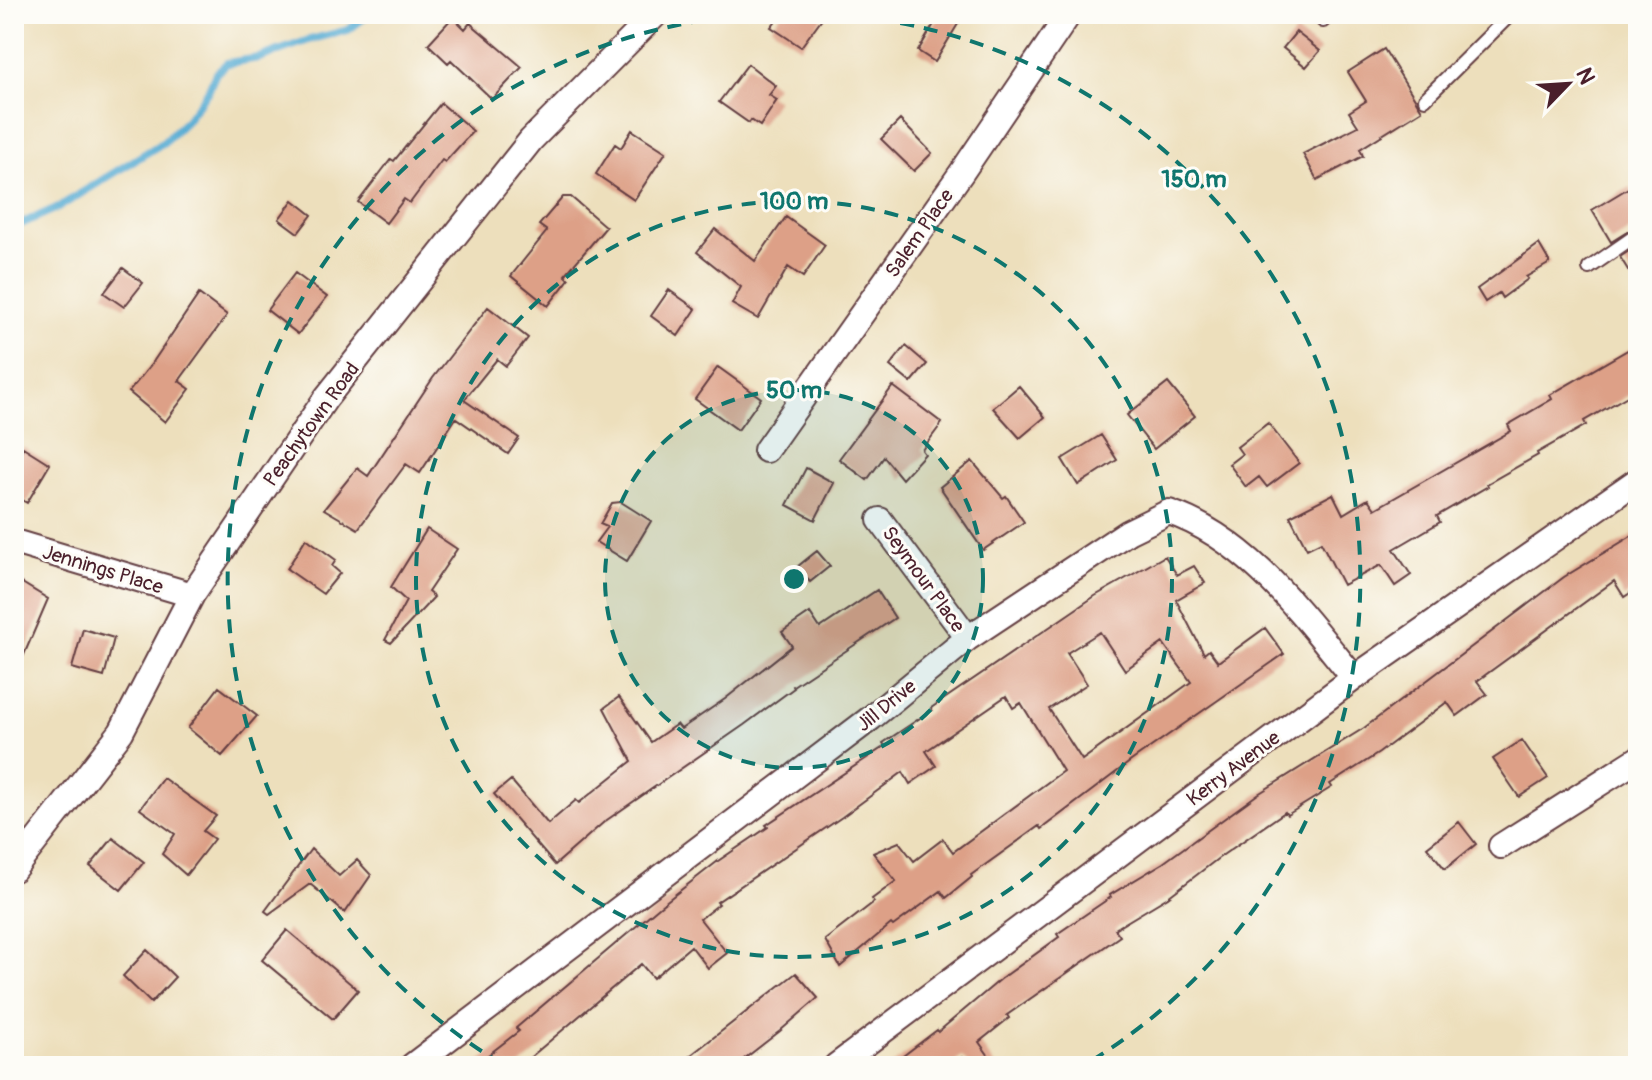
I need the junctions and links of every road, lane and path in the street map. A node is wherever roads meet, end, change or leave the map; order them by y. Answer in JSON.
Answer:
{"nodes":[{"id":1,"x":656,"y":14,"type":"edge"},
{"id":2,"x":1069,"y":14,"type":"edge"},
{"id":3,"x":1511,"y":14,"type":"edge"},
{"id":4,"x":1425,"y":99,"type":"dead end"},
{"id":5,"x":1638,"y":234,"type":"edge"},
{"id":6,"x":1589,"y":268,"type":"dead end"},
{"id":7,"x":766,"y":450,"type":"dead end"},
{"id":8,"x":1638,"y":480,"type":"edge"},
{"id":9,"x":880,"y":520,"type":"dead end"},
{"id":10,"x":14,"y":542,"type":"edge"},
{"id":11,"x":192,"y":595,"type":"junction"},
{"id":12,"x":968,"y":638,"type":"junction"},
{"id":13,"x":1354,"y":678,"type":"junction"},
{"id":14,"x":1638,"y":759,"type":"edge"},
{"id":15,"x":1501,"y":846,"type":"dead end"},
{"id":16,"x":14,"y":869,"type":"edge"},
{"id":17,"x":852,"y":1061,"type":"edge"},
{"id":18,"x":412,"y":1066,"type":"edge"}],
"edges":[{"from":1,"to":11,"type":"street","name":"Peachytown Road"},
{"from":2,"to":7,"type":"street","name":"Salem Place"},
{"from":3,"to":4,"type":"lane"},
{"from":5,"to":6,"type":"lane"},
{"from":8,"to":13,"type":"street","name":"Kerry Avenue"},
{"from":9,"to":12,"type":"street","name":"Seymour Place"},
{"from":10,"to":11,"type":"street","name":"Jennings Place"},
{"from":11,"to":16,"type":"street","name":"Peachytown Road"},
{"from":12,"to":13,"type":"street","name":"Jill Drive"},
{"from":12,"to":18,"type":"street","name":"Jill Drive"},
{"from":13,"to":17,"type":"street","name":"Kerry Avenue"},
{"from":14,"to":15,"type":"street"}]}
